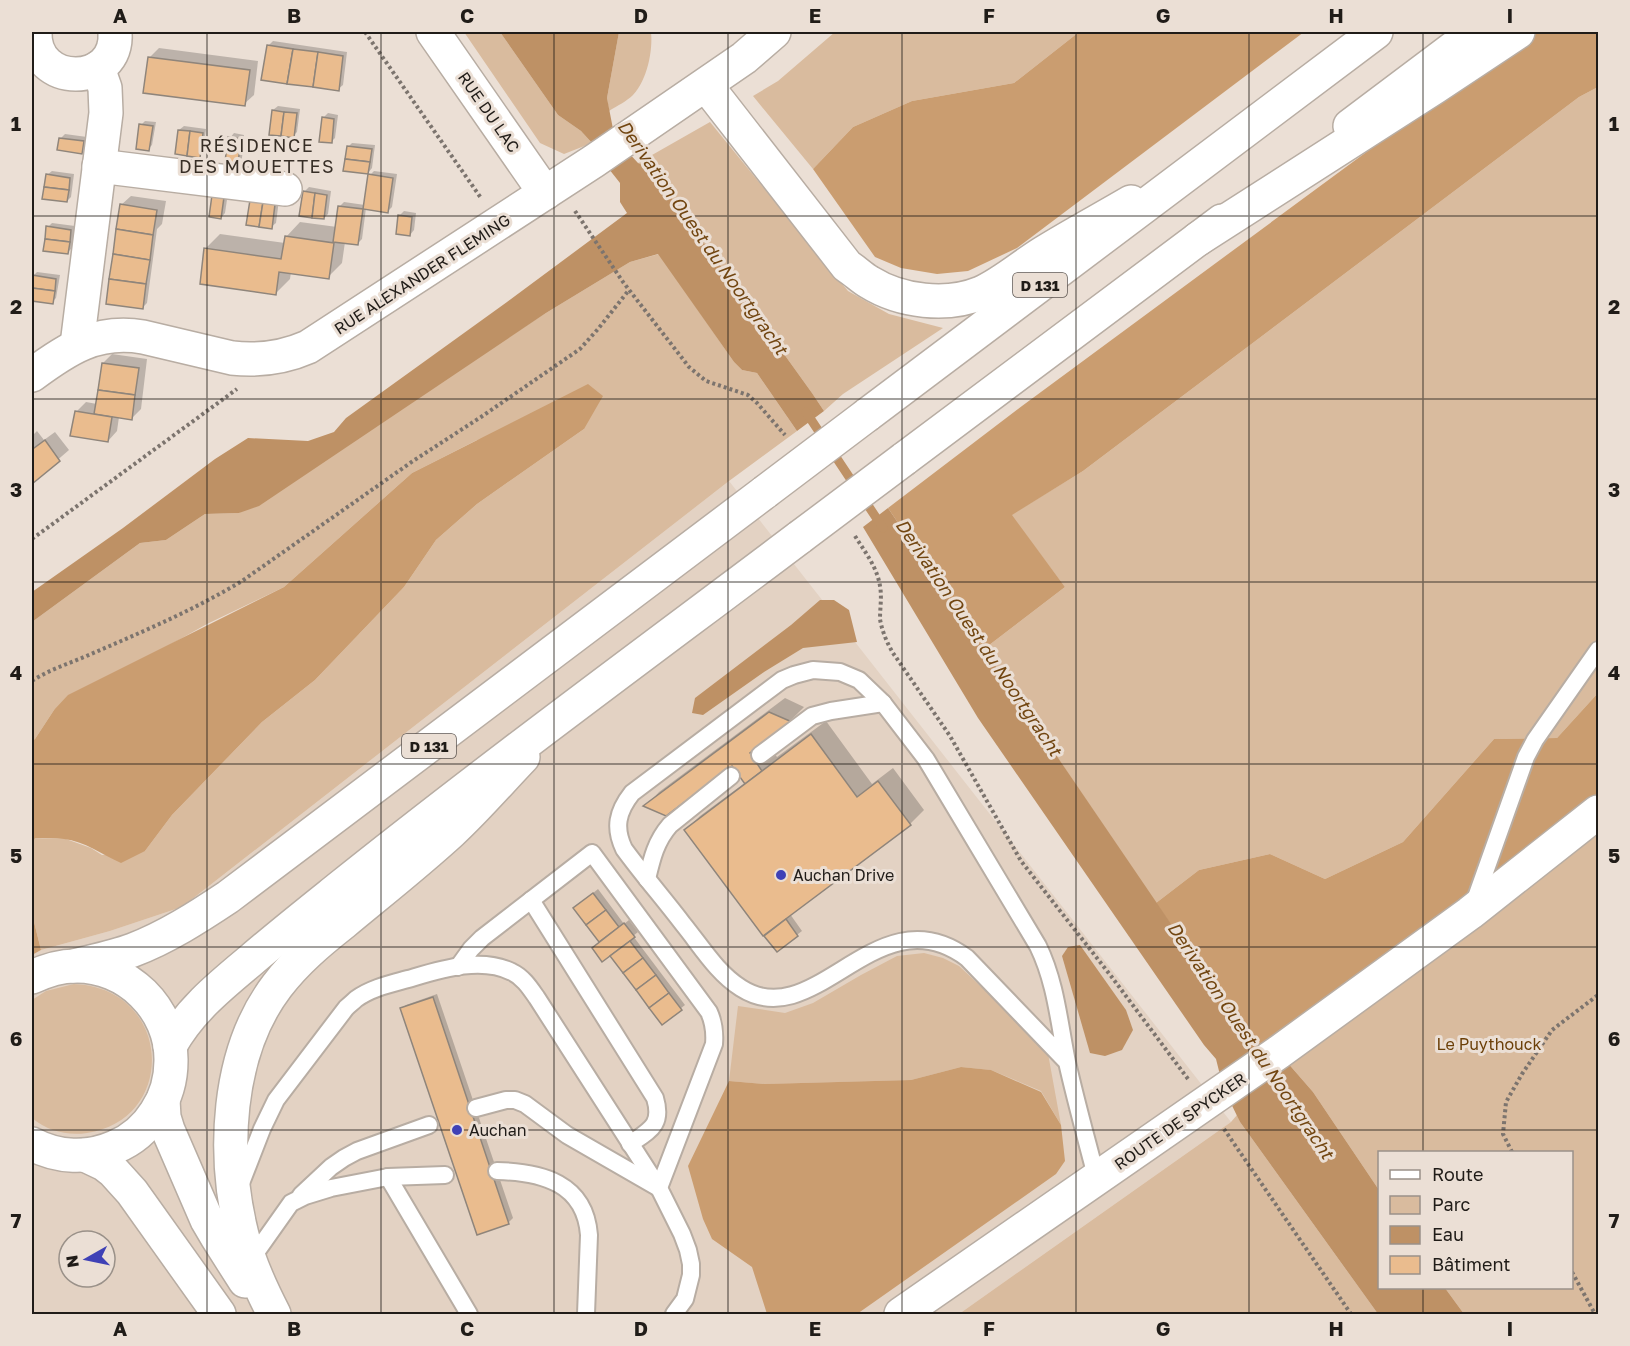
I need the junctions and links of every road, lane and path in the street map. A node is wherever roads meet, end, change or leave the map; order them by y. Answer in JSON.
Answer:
{"nodes":[{"id":1,"x":35,"y":32,"type":"edge"},
{"id":2,"x":115,"y":32,"type":"edge"},
{"id":3,"x":365,"y":32,"type":"edge"},
{"id":4,"x":433,"y":32,"type":"edge"},
{"id":5,"x":774,"y":32,"type":"edge"},
{"id":6,"x":1376,"y":32,"type":"edge"},
{"id":7,"x":1475,"y":32,"type":"edge"},
{"id":8,"x":1518,"y":32,"type":"edge"},
{"id":9,"x":98,"y":68,"type":"junction"},
{"id":10,"x":706,"y":85,"type":"junction"},
{"id":11,"x":1213,"y":154,"type":"junction"},
{"id":12,"x":99,"y":166,"type":"junction"},
{"id":13,"x":285,"y":189,"type":"dead end"},
{"id":14,"x":544,"y":194,"type":"junction"},
{"id":15,"x":582,"y":222,"type":"dead end"},
{"id":16,"x":498,"y":224,"type":"junction"},
{"id":17,"x":1198,"y":239,"type":"junction"},
{"id":18,"x":629,"y":290,"type":"junction"},
{"id":19,"x":77,"y":345,"type":"junction"},
{"id":20,"x":257,"y":360,"type":"junction"},
{"id":21,"x":32,"y":375,"type":"edge"},
{"id":22,"x":785,"y":435,"type":"dead end"},
{"id":23,"x":855,"y":536,"type":"dead end"},
{"id":24,"x":32,"y":539,"type":"edge"},
{"id":25,"x":1599,"y":650,"type":"edge"},
{"id":26,"x":32,"y":681,"type":"edge"},
{"id":27,"x":883,"y":703,"type":"junction"},
{"id":28,"x":556,"y":721,"type":"junction"},
{"id":29,"x":760,"y":755,"type":"dead end"},
{"id":30,"x":731,"y":776,"type":"dead end"},
{"id":31,"x":1599,"y":812,"type":"edge"},
{"id":32,"x":647,"y":879,"type":"junction"},
{"id":33,"x":531,"y":900,"type":"junction"},
{"id":34,"x":1470,"y":913,"type":"junction"},
{"id":35,"x":74,"y":966,"type":"junction"},
{"id":36,"x":458,"y":967,"type":"junction"},
{"id":37,"x":32,"y":977,"type":"edge"},
{"id":38,"x":1599,"y":995,"type":"edge"},
{"id":39,"x":170,"y":1046,"type":"junction"},
{"id":40,"x":1067,"y":1062,"type":"junction"},
{"id":41,"x":1214,"y":1098,"type":"junction"},
{"id":42,"x":163,"y":1100,"type":"junction"},
{"id":43,"x":476,"y":1108,"type":"dead end"},
{"id":44,"x":429,"y":1125,"type":"dead end"},
{"id":45,"x":630,"y":1144,"type":"junction"},
{"id":46,"x":37,"y":1151,"type":"edge"},
{"id":47,"x":1512,"y":1151,"type":"edge"},
{"id":48,"x":85,"y":1155,"type":"junction"},
{"id":49,"x":497,"y":1171,"type":"dead end"},
{"id":50,"x":445,"y":1175,"type":"dead end"},
{"id":51,"x":388,"y":1177,"type":"junction"},
{"id":52,"x":1097,"y":1180,"type":"junction"},
{"id":53,"x":658,"y":1188,"type":"junction"},
{"id":54,"x":235,"y":1198,"type":"junction"},
{"id":55,"x":291,"y":1203,"type":"junction"},
{"id":56,"x":250,"y":1261,"type":"junction"},
{"id":57,"x":1573,"y":1274,"type":"edge"},
{"id":58,"x":217,"y":1313,"type":"edge"},
{"id":59,"x":268,"y":1314,"type":"edge"},
{"id":60,"x":274,"y":1314,"type":"edge"},
{"id":61,"x":469,"y":1314,"type":"edge"},
{"id":62,"x":586,"y":1314,"type":"edge"},
{"id":63,"x":674,"y":1314,"type":"edge"},
{"id":64,"x":901,"y":1314,"type":"edge"},
{"id":65,"x":1351,"y":1314,"type":"edge"},
{"id":66,"x":1595,"y":1314,"type":"edge"}],
"edges":[{"from":1,"to":9,"type":"main road"},
{"from":2,"to":9,"type":"main road"},
{"from":3,"to":16,"type":"path"},
{"from":4,"to":14,"type":"main road","name":"RUE DU LAC"},
{"from":5,"to":10,"type":"main road","name":"RUE ALEXANDER FLEMING"},
{"from":6,"to":11,"type":"main road","number":"D 131"},
{"from":7,"to":17,"type":"main road"},
{"from":8,"to":17,"type":"main road"},
{"from":9,"to":12,"type":"main road"},
{"from":10,"to":11,"type":"main road"},
{"from":10,"to":14,"type":"main road","name":"RUE ALEXANDER FLEMING"},
{"from":11,"to":35,"type":"main road","number":"D 131","bridge":true},
{"from":12,"to":13,"type":"main road"},
{"from":12,"to":19,"type":"main road"},
{"from":14,"to":16,"type":"main road","name":"RUE ALEXANDER FLEMING"},
{"from":15,"to":18,"type":"path"},
{"from":16,"to":20,"type":"main road","name":"RUE ALEXANDER FLEMING"},
{"from":17,"to":28,"type":"main road","bridge":true},
{"from":18,"to":22,"type":"path"},
{"from":18,"to":26,"type":"path"},
{"from":19,"to":20,"type":"main road","name":"RUE ALEXANDER FLEMING"},
{"from":19,"to":21,"type":"main road","name":"RUE ALEXANDER FLEMING"},
{"from":20,"to":24,"type":"path"},
{"from":23,"to":41,"type":"path"},
{"from":25,"to":34,"type":"lane"},
{"from":27,"to":29,"type":"lane"},
{"from":27,"to":32,"type":"lane"},
{"from":27,"to":40,"type":"lane"},
{"from":28,"to":39,"type":"main road"},
{"from":28,"to":54,"type":"main road"},
{"from":30,"to":32,"type":"lane"},
{"from":31,"to":34,"type":"main road","name":"ROUTE DE SPYCKER"},
{"from":32,"to":40,"type":"lane"},
{"from":33,"to":36,"type":"lane"},
{"from":33,"to":45,"type":"lane"},
{"from":33,"to":53,"type":"lane"},
{"from":34,"to":41,"type":"main road","name":"ROUTE DE SPYCKER"},
{"from":35,"to":37,"type":"main road"},
{"from":35,"to":39,"type":"main road"},
{"from":36,"to":45,"type":"lane"},
{"from":36,"to":54,"type":"lane"},
{"from":38,"to":47,"type":"path"},
{"from":39,"to":42,"type":"main road"},
{"from":40,"to":52,"type":"lane"},
{"from":41,"to":52,"type":"main road","name":"ROUTE DE SPYCKER"},
{"from":41,"to":65,"type":"path"},
{"from":42,"to":48,"type":"main road"},
{"from":42,"to":59,"type":"main road"},
{"from":43,"to":53,"type":"lane"},
{"from":44,"to":55,"type":"lane"},
{"from":45,"to":53,"type":"lane"},
{"from":46,"to":48,"type":"main road"},
{"from":48,"to":58,"type":"main road"},
{"from":49,"to":62,"type":"lane"},
{"from":50,"to":51,"type":"lane"},
{"from":51,"to":55,"type":"lane"},
{"from":51,"to":61,"type":"lane"},
{"from":52,"to":64,"type":"main road","name":"ROUTE DE SPYCKER"},
{"from":53,"to":63,"type":"lane"},
{"from":54,"to":56,"type":"main road"},
{"from":55,"to":56,"type":"lane"},
{"from":56,"to":60,"type":"main road"},
{"from":57,"to":66,"type":"path"}]}
